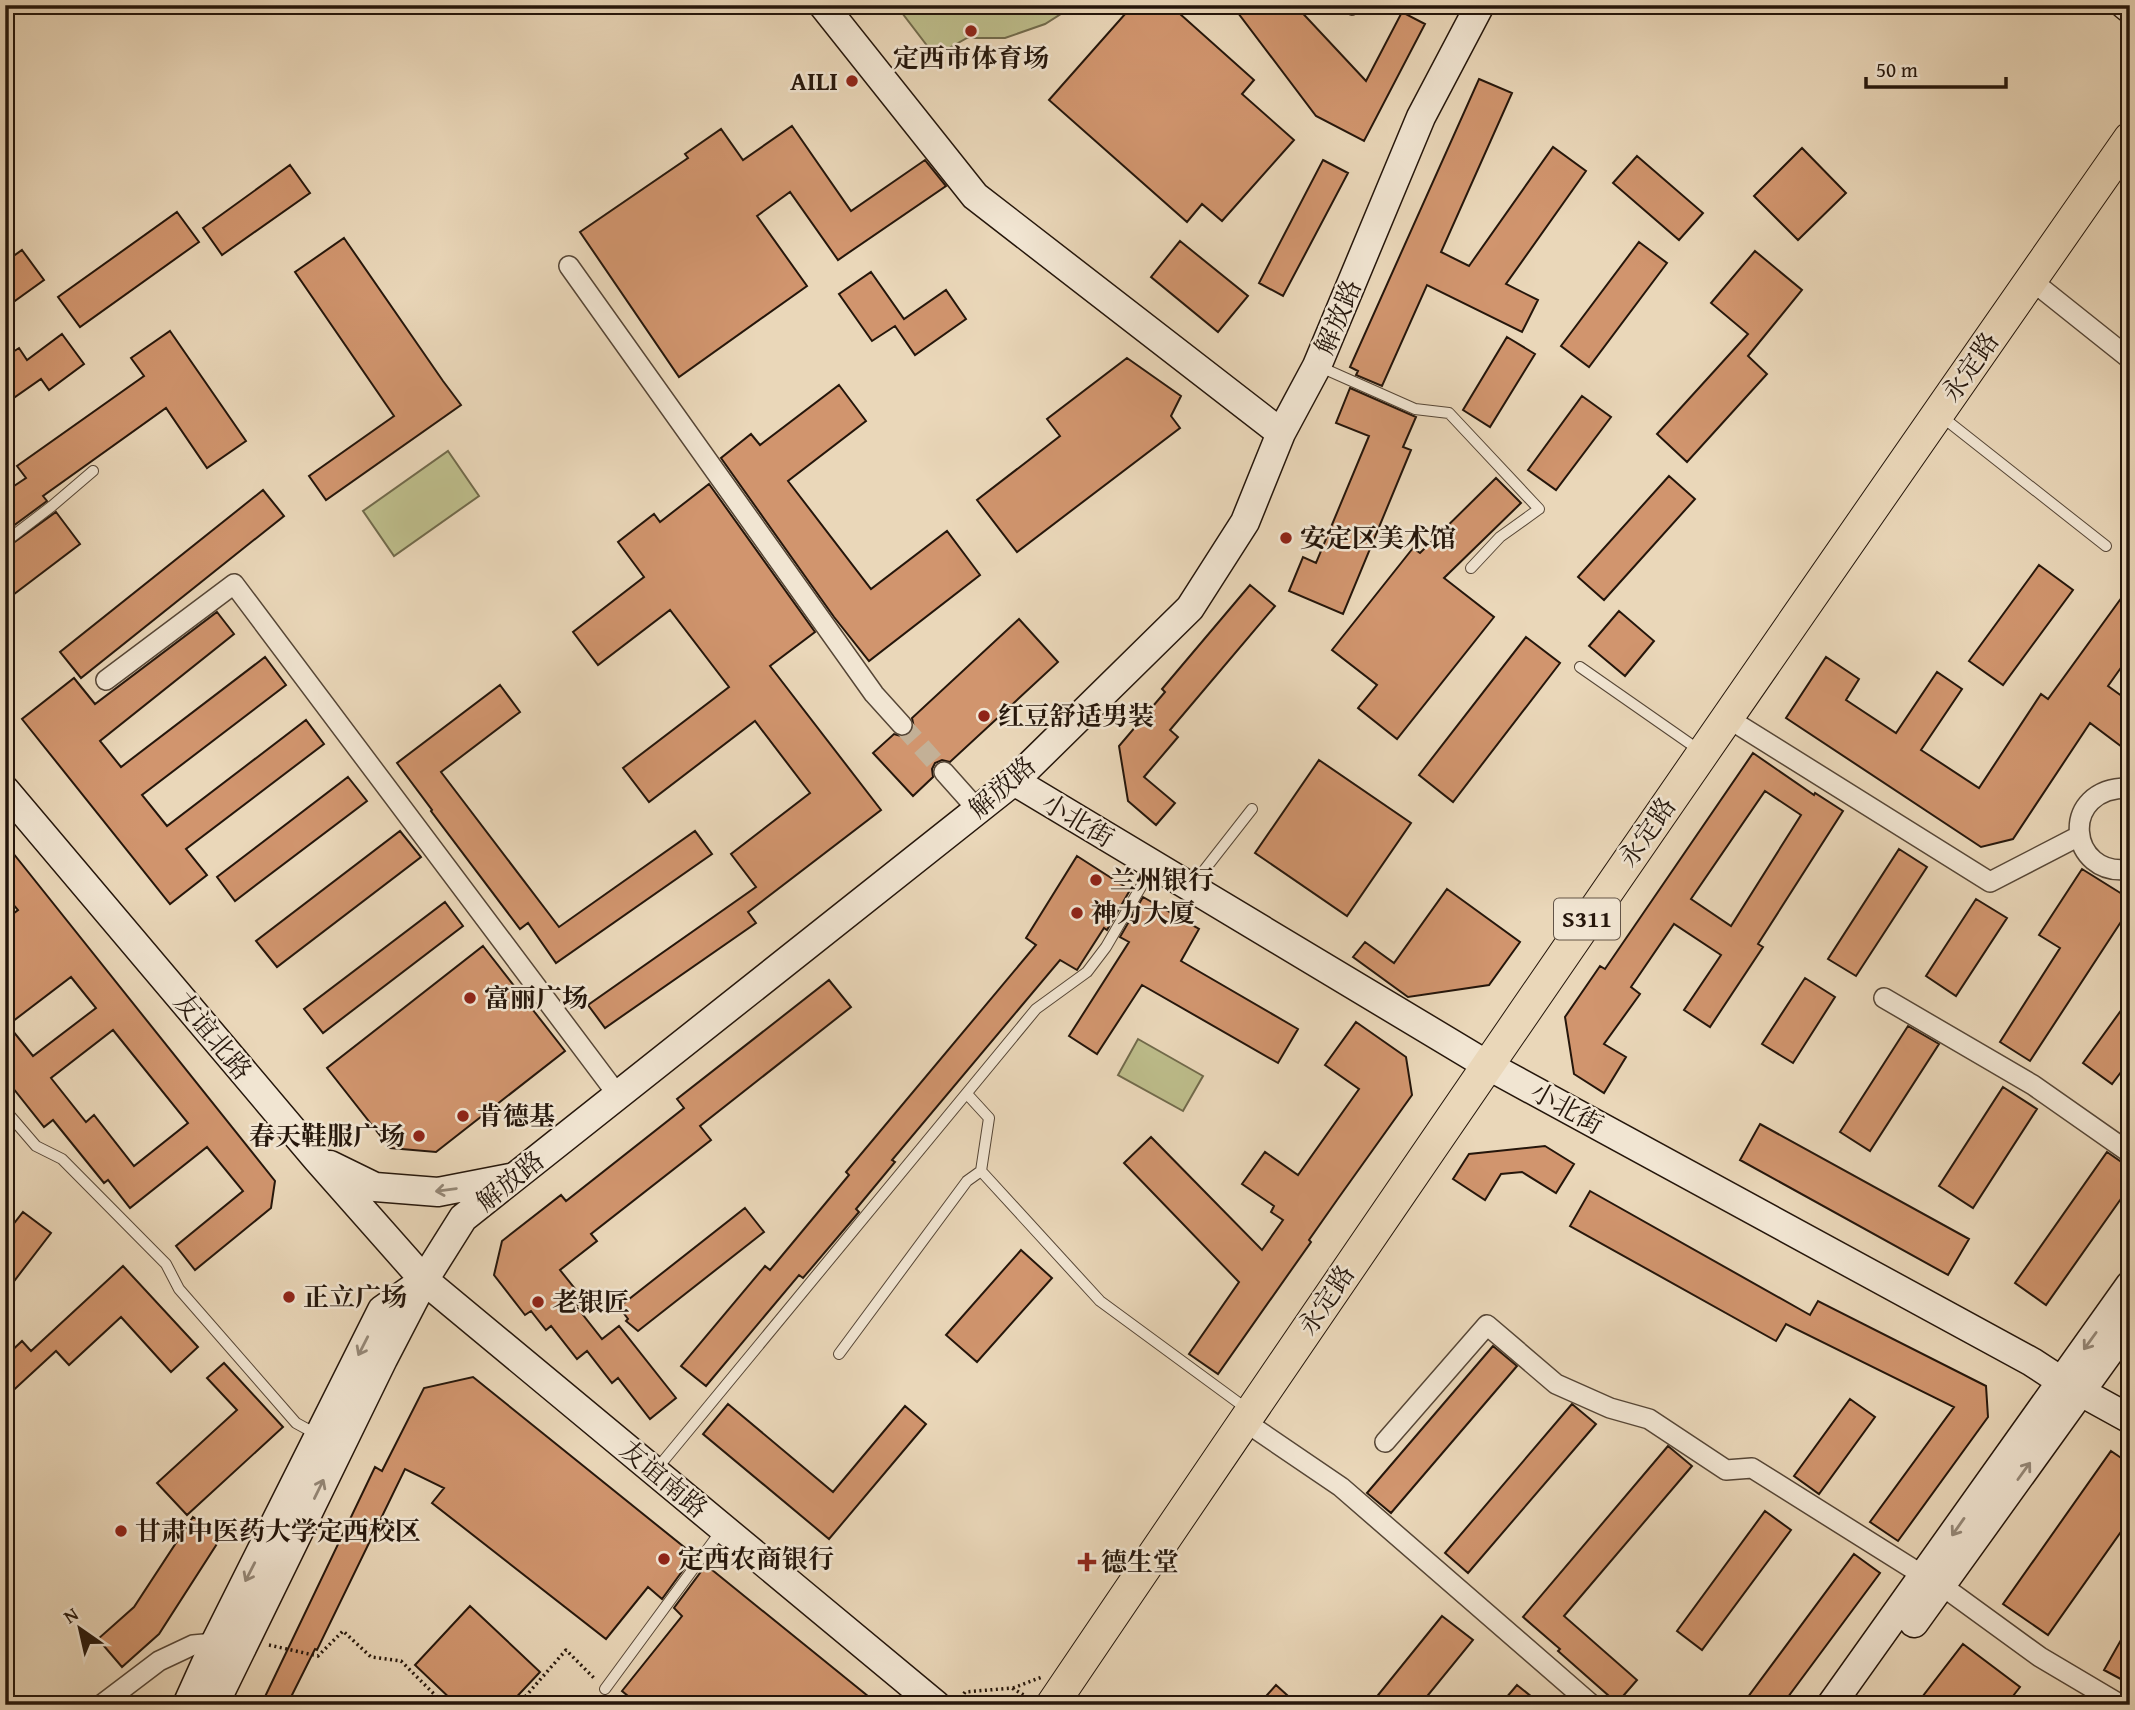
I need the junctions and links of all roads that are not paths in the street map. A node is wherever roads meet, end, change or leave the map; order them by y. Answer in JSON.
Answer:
{"nodes":[{"id":1,"x":823,"y":5,"type":"edge"},
{"id":2,"x":1348,"y":5,"type":"edge"},
{"id":3,"x":1357,"y":5,"type":"edge"},
{"id":4,"x":2125,"y":5,"type":"edge"},
{"id":5,"x":1476,"y":7,"type":"edge"},
{"id":6,"x":2130,"y":9,"type":"edge"},
{"id":7,"x":2130,"y":138,"type":"edge"},
{"id":8,"x":569,"y":266,"type":"dead end"},
{"id":9,"x":2031,"y":280,"type":"junction"},
{"id":10,"x":2130,"y":359,"type":"edge"},
{"id":11,"x":1317,"y":366,"type":"junction"},
{"id":12,"x":1938,"y":414,"type":"junction"},
{"id":13,"x":1281,"y":433,"type":"junction"},
{"id":14,"x":93,"y":471,"type":"dead end"},
{"id":15,"x":5,"y":542,"type":"edge"},
{"id":16,"x":2106,"y":546,"type":"dead end"},
{"id":17,"x":1471,"y":568,"type":"dead end"},
{"id":18,"x":1580,"y":667,"type":"dead end"},
{"id":19,"x":106,"y":680,"type":"dead end"},
{"id":20,"x":1726,"y":717,"type":"junction"},
{"id":21,"x":902,"y":725,"type":"tunnel mouth"},
{"id":22,"x":1702,"y":752,"type":"junction"},
{"id":23,"x":944,"y":772,"type":"tunnel mouth"},
{"id":24,"x":1014,"y":781,"type":"junction"},
{"id":25,"x":2130,"y":788,"type":"edge"},
{"id":26,"x":5,"y":790,"type":"edge"},
{"id":27,"x":978,"y":809,"type":"junction"},
{"id":28,"x":1252,"y":809,"type":"dead end"},
{"id":29,"x":2080,"y":835,"type":"junction"},
{"id":30,"x":1153,"y":866,"type":"junction"},
{"id":31,"x":2130,"y":869,"type":"edge"},
{"id":32,"x":1191,"y":887,"type":"junction"},
{"id":33,"x":1884,"y":998,"type":"dead end"},
{"id":34,"x":1487,"y":1065,"type":"junction"},
{"id":35,"x":617,"y":1094,"type":"junction"},
{"id":36,"x":967,"y":1094,"type":"junction"},
{"id":37,"x":5,"y":1110,"type":"edge"},
{"id":38,"x":2130,"y":1153,"type":"edge"},
{"id":39,"x":317,"y":1159,"type":"junction"},
{"id":40,"x":981,"y":1171,"type":"junction"},
{"id":41,"x":513,"y":1178,"type":"junction"},
{"id":42,"x":424,"y":1280,"type":"junction"},
{"id":43,"x":2130,"y":1286,"type":"edge"},
{"id":44,"x":2130,"y":1323,"type":"edge"},
{"id":45,"x":839,"y":1354,"type":"dead end"},
{"id":46,"x":2071,"y":1386,"type":"junction"},
{"id":47,"x":1247,"y":1416,"type":"junction"},
{"id":48,"x":2130,"y":1419,"type":"edge"},
{"id":49,"x":330,"y":1440,"type":"junction"},
{"id":50,"x":1385,"y":1442,"type":"dead end"},
{"id":51,"x":655,"y":1471,"type":"junction"},
{"id":52,"x":723,"y":1528,"type":"junction"},
{"id":53,"x":1932,"y":1581,"type":"junction"},
{"id":54,"x":215,"y":1643,"type":"junction"},
{"id":55,"x":605,"y":1689,"type":"road end"},
{"id":56,"x":1041,"y":1702,"type":"edge"},
{"id":57,"x":101,"y":1705,"type":"edge"},
{"id":58,"x":187,"y":1705,"type":"edge"},
{"id":59,"x":214,"y":1705,"type":"edge"},
{"id":60,"x":936,"y":1705,"type":"edge"},
{"id":61,"x":1592,"y":1705,"type":"edge"},
{"id":62,"x":1831,"y":1705,"type":"edge"},
{"id":63,"x":1854,"y":1705,"type":"edge"},
{"id":64,"x":2120,"y":1705,"type":"edge"}],
"edges":[{"from":1,"to":13,"type":"street"},
{"from":2,"to":3,"type":"lane"},
{"from":4,"to":6,"type":"street"},
{"from":5,"to":11,"type":"street","name":"解放路"},
{"from":7,"to":9,"type":"main road","name":"永定路","number":"S311"},
{"from":8,"to":21,"type":"street"},
{"from":9,"to":10,"type":"street"},
{"from":9,"to":12,"type":"main road","name":"永定路","number":"S311"},
{"from":11,"to":13,"type":"street","name":"解放路"},
{"from":11,"to":17,"type":"lane"},
{"from":12,"to":16,"type":"lane"},
{"from":12,"to":20,"type":"main road","name":"永定路","number":"S311"},
{"from":13,"to":24,"type":"street","name":"解放路"},
{"from":14,"to":15,"type":"lane"},
{"from":18,"to":22,"type":"lane"},
{"from":19,"to":35,"type":"street"},
{"from":20,"to":22,"type":"main road","name":"永定路","number":"S311"},
{"from":20,"to":29,"type":"street"},
{"from":22,"to":34,"type":"main road","name":"永定路","number":"S311"},
{"from":23,"to":27,"type":"street"},
{"from":24,"to":27,"type":"street","name":"解放路"},
{"from":24,"to":30,"type":"street","name":"小北街"},
{"from":25,"to":29,"type":"street"},
{"from":26,"to":39,"type":"street","name":"友谊北路"},
{"from":27,"to":35,"type":"street","name":"解放路"},
{"from":28,"to":32,"type":"lane"},
{"from":29,"to":31,"type":"street"},
{"from":30,"to":32,"type":"street","name":"小北街"},
{"from":30,"to":36,"type":"lane"},
{"from":32,"to":34,"type":"street","name":"小北街"},
{"from":33,"to":38,"type":"street"},
{"from":34,"to":46,"type":"street","name":"小北街"},
{"from":34,"to":47,"type":"main road","name":"永定路","number":"S311"},
{"from":35,"to":41,"type":"street","name":"解放路"},
{"from":36,"to":40,"type":"lane"},
{"from":36,"to":51,"type":"lane"},
{"from":37,"to":49,"type":"lane"},
{"from":41,"to":39,"type":"street","one_way":true},
{"from":39,"to":42,"type":"street","name":"友谊北路"},
{"from":40,"to":45,"type":"lane"},
{"from":40,"to":47,"type":"lane"},
{"from":41,"to":42,"type":"street","name":"解放路"},
{"from":42,"to":49,"type":"street","name":"解放路"},
{"from":42,"to":51,"type":"street","name":"友谊南路"},
{"from":43,"to":46,"type":"street","one_way":true},
{"from":44,"to":46,"type":"street"},
{"from":46,"to":48,"type":"street","name":"小北街"},
{"from":46,"to":53,"type":"street"},
{"from":47,"to":56,"type":"main road","name":"永定路","number":"S311"},
{"from":47,"to":61,"type":"street"},
{"from":49,"to":54,"type":"street","name":"解放路","one_way":true},
{"from":59,"to":49,"type":"street","name":"解放路","one_way":true},
{"from":50,"to":53,"type":"street"},
{"from":51,"to":52,"type":"street","name":"友谊南路"},
{"from":52,"to":55,"type":"lane"},
{"from":52,"to":60,"type":"street","name":"友谊南路"},
{"from":53,"to":62,"type":"street"},
{"from":53,"to":63,"type":"street"},
{"from":53,"to":64,"type":"street"},
{"from":54,"to":57,"type":"street"},
{"from":54,"to":58,"type":"street","name":"解放路"}]}
